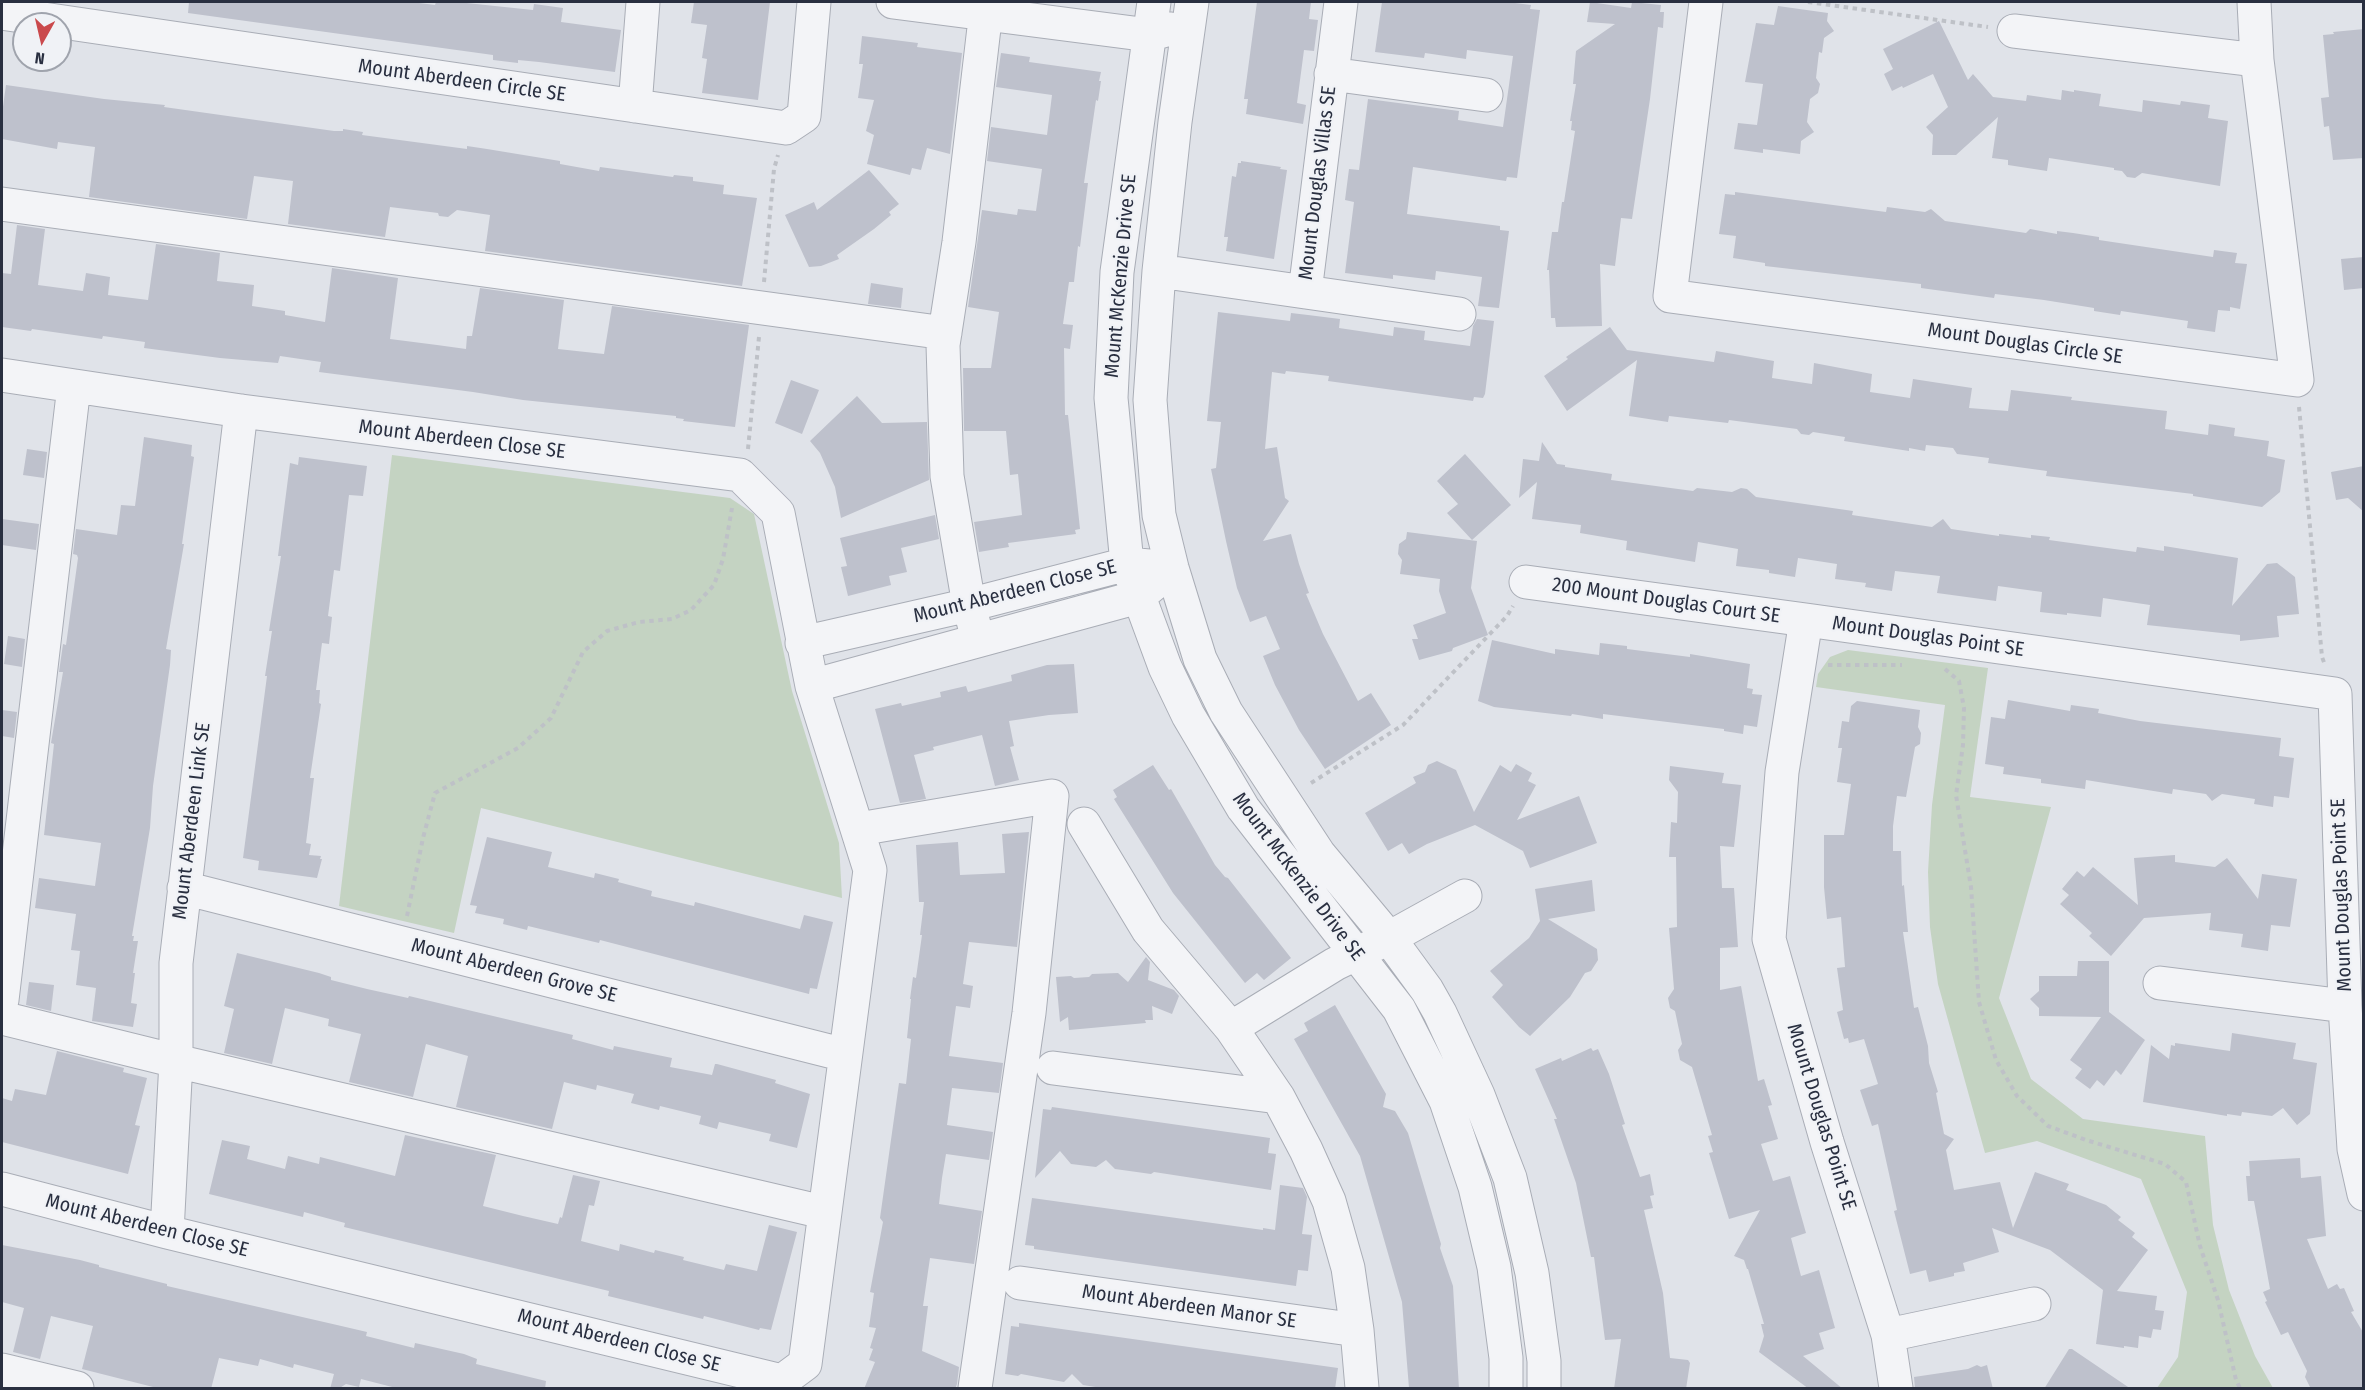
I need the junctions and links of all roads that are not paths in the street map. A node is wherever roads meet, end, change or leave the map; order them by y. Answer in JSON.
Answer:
{"nodes":[{"id":1,"x":643,"y":2,"type":"edge"},
{"id":2,"x":814,"y":2,"type":"edge"},
{"id":3,"x":893,"y":2,"type":"edge"},
{"id":4,"x":1154,"y":2,"type":"edge"},
{"id":5,"x":1341,"y":2,"type":"edge"},
{"id":6,"x":1706,"y":2,"type":"edge"},
{"id":7,"x":2254,"y":2,"type":"edge"},
{"id":8,"x":986,"y":8,"type":"edge"},
{"id":9,"x":1182,"y":9,"type":"edge"},
{"id":10,"x":2,"y":13,"type":"edge"},
{"id":11,"x":2014,"y":31,"type":"road end"},
{"id":12,"x":1149,"y":35,"type":"junction"},
{"id":13,"x":2257,"y":60,"type":"junction"},
{"id":14,"x":1331,"y":74,"type":"junction"},
{"id":15,"x":1486,"y":95,"type":"dead end"},
{"id":16,"x":635,"y":106,"type":"junction"},
{"id":17,"x":2,"y":204,"type":"edge"},
{"id":18,"x":1159,"y":271,"type":"junction"},
{"id":19,"x":1305,"y":292,"type":"junction"},
{"id":20,"x":1459,"y":314,"type":"dead end"},
{"id":21,"x":945,"y":333,"type":"junction"},
{"id":22,"x":2,"y":375,"type":"edge"},
{"id":23,"x":74,"y":386,"type":"junction"},
{"id":24,"x":241,"y":411,"type":"junction"},
{"id":25,"x":1127,"y":564,"type":"junction"},
{"id":26,"x":1172,"y":568,"type":"junction"},
{"id":27,"x":1526,"y":582,"type":"road end"},
{"id":28,"x":1138,"y":597,"type":"junction"},
{"id":29,"x":969,"y":604,"type":"junction"},
{"id":30,"x":1806,"y":620,"type":"junction"},
{"id":31,"x":978,"y":640,"type":"junction"},
{"id":32,"x":802,"y":643,"type":"junction"},
{"id":33,"x":812,"y":686,"type":"junction"},
{"id":34,"x":1084,"y":824,"type":"dead end"},
{"id":35,"x":859,"y":829,"type":"junction"},
{"id":36,"x":184,"y":888,"type":"junction"},
{"id":37,"x":1465,"y":896,"type":"dead end"},
{"id":38,"x":1389,"y":938,"type":"junction"},
{"id":39,"x":1356,"y":953,"type":"junction"},
{"id":40,"x":2160,"y":983,"type":"dead end"},
{"id":41,"x":2,"y":1000,"type":"edge"},
{"id":42,"x":2345,"y":1006,"type":"junction"},
{"id":43,"x":2,"y":1018,"type":"edge"},
{"id":44,"x":1231,"y":1028,"type":"junction"},
{"id":45,"x":845,"y":1055,"type":"junction"},
{"id":46,"x":176,"y":1061,"type":"junction"},
{"id":47,"x":1053,"y":1068,"type":"dead end"},
{"id":48,"x":1278,"y":1097,"type":"junction"},
{"id":49,"x":2,"y":1188,"type":"edge"},
{"id":50,"x":2364,"y":1194,"type":"edge"},
{"id":51,"x":823,"y":1212,"type":"junction"},
{"id":52,"x":167,"y":1232,"type":"junction"},
{"id":53,"x":1020,"y":1283,"type":"dead end"},
{"id":54,"x":2034,"y":1304,"type":"dead end"},
{"id":55,"x":1357,"y":1330,"type":"junction"},
{"id":56,"x":1888,"y":1335,"type":"junction"},
{"id":57,"x":2,"y":1370,"type":"edge"},
{"id":58,"x":77,"y":1389,"type":"edge"},
{"id":59,"x":975,"y":1389,"type":"edge"},
{"id":60,"x":1362,"y":1389,"type":"edge"},
{"id":61,"x":1506,"y":1389,"type":"edge"},
{"id":62,"x":1544,"y":1389,"type":"edge"},
{"id":63,"x":1896,"y":1389,"type":"edge"}],
"edges":[{"from":1,"to":16,"type":"street"},
{"from":2,"to":16,"type":"street","name":"Mount Aberdeen Circle SE"},
{"from":3,"to":8,"type":"street"},
{"from":4,"to":12,"type":"street","name":"Mount McKenzie Drive SE"},
{"from":5,"to":14,"type":"street","name":"Mount Douglas Villas SE"},
{"from":6,"to":13,"type":"street","name":"Mount Douglas Circle SE"},
{"from":7,"to":13,"type":"street"},
{"from":8,"to":12,"type":"street"},
{"from":8,"to":21,"type":"street"},
{"from":9,"to":12,"type":"street"},
{"from":9,"to":18,"type":"street","name":"Mount McKenzie Drive SE"},
{"from":10,"to":16,"type":"street","name":"Mount Aberdeen Circle SE"},
{"from":11,"to":13,"type":"street"},
{"from":12,"to":25,"type":"street","name":"Mount McKenzie Drive SE"},
{"from":14,"to":15,"type":"street","name":"Mount Douglas Villas SE"},
{"from":14,"to":19,"type":"street","name":"Mount Douglas Villas SE"},
{"from":17,"to":21,"type":"street"},
{"from":18,"to":19,"type":"street","name":"Mount Douglas Villas SE"},
{"from":18,"to":26,"type":"street","name":"Mount McKenzie Drive SE"},
{"from":19,"to":20,"type":"street","name":"Mount Douglas Villas SE"},
{"from":21,"to":29,"type":"street"},
{"from":22,"to":23,"type":"street","name":"Mount Aberdeen Close SE"},
{"from":23,"to":24,"type":"street","name":"Mount Aberdeen Close SE"},
{"from":23,"to":41,"type":"street"},
{"from":24,"to":32,"type":"street","name":"Mount Aberdeen Close SE"},
{"from":24,"to":36,"type":"street","name":"Mount Aberdeen Link SE"},
{"from":25,"to":26,"type":"street","name":"Mount Aberdeen Close SE"},
{"from":25,"to":28,"type":"street","name":"Mount McKenzie Drive SE"},
{"from":25,"to":29,"type":"street","name":"Mount Aberdeen Close SE"},
{"from":26,"to":28,"type":"street","name":"Mount Aberdeen Close SE"},
{"from":26,"to":38,"type":"street","name":"Mount McKenzie Drive SE"},
{"from":27,"to":30,"type":"street","name":"200 Mount Douglas Court SE"},
{"from":28,"to":31,"type":"street","name":"Mount Aberdeen Close SE"},
{"from":28,"to":39,"type":"street","name":"Mount McKenzie Drive SE"},
{"from":29,"to":31,"type":"street"},
{"from":29,"to":32,"type":"street","name":"Mount Aberdeen Close SE"},
{"from":30,"to":42,"type":"street","name":"Mount Douglas Point SE"},
{"from":30,"to":56,"type":"street","name":"Mount Douglas Point SE"},
{"from":31,"to":33,"type":"street","name":"Mount Aberdeen Close SE"},
{"from":32,"to":33,"type":"street","name":"Mount Aberdeen Close SE"},
{"from":33,"to":35,"type":"street","name":"Mount Aberdeen Close SE"},
{"from":34,"to":44,"type":"street"},
{"from":35,"to":45,"type":"street","name":"Mount Aberdeen Close SE"},
{"from":35,"to":59,"type":"street"},
{"from":36,"to":45,"type":"street","name":"Mount Aberdeen Grove SE"},
{"from":36,"to":46,"type":"street","name":"Mount Aberdeen Link SE"},
{"from":37,"to":38,"type":"street"},
{"from":38,"to":39,"type":"street"},
{"from":38,"to":62,"type":"street","name":"Mount McKenzie Drive SE"},
{"from":39,"to":44,"type":"street"},
{"from":39,"to":61,"type":"street","name":"Mount McKenzie Drive SE"},
{"from":40,"to":42,"type":"street"},
{"from":42,"to":50,"type":"street","name":"Mount Douglas Point SE"},
{"from":43,"to":46,"type":"street"},
{"from":44,"to":48,"type":"street"},
{"from":45,"to":51,"type":"street","name":"Mount Aberdeen Close SE"},
{"from":46,"to":51,"type":"street"},
{"from":46,"to":52,"type":"street","name":"Mount Aberdeen Link SE"},
{"from":47,"to":48,"type":"street"},
{"from":48,"to":55,"type":"street"},
{"from":49,"to":52,"type":"street","name":"Mount Aberdeen Close SE"},
{"from":51,"to":52,"type":"street","name":"Mount Aberdeen Close SE"},
{"from":53,"to":55,"type":"street","name":"Mount Aberdeen Manor SE"},
{"from":54,"to":56,"type":"street"},
{"from":55,"to":60,"type":"street"},
{"from":56,"to":63,"type":"street","name":"Mount Douglas Point SE"},
{"from":57,"to":58,"type":"street"}]}
